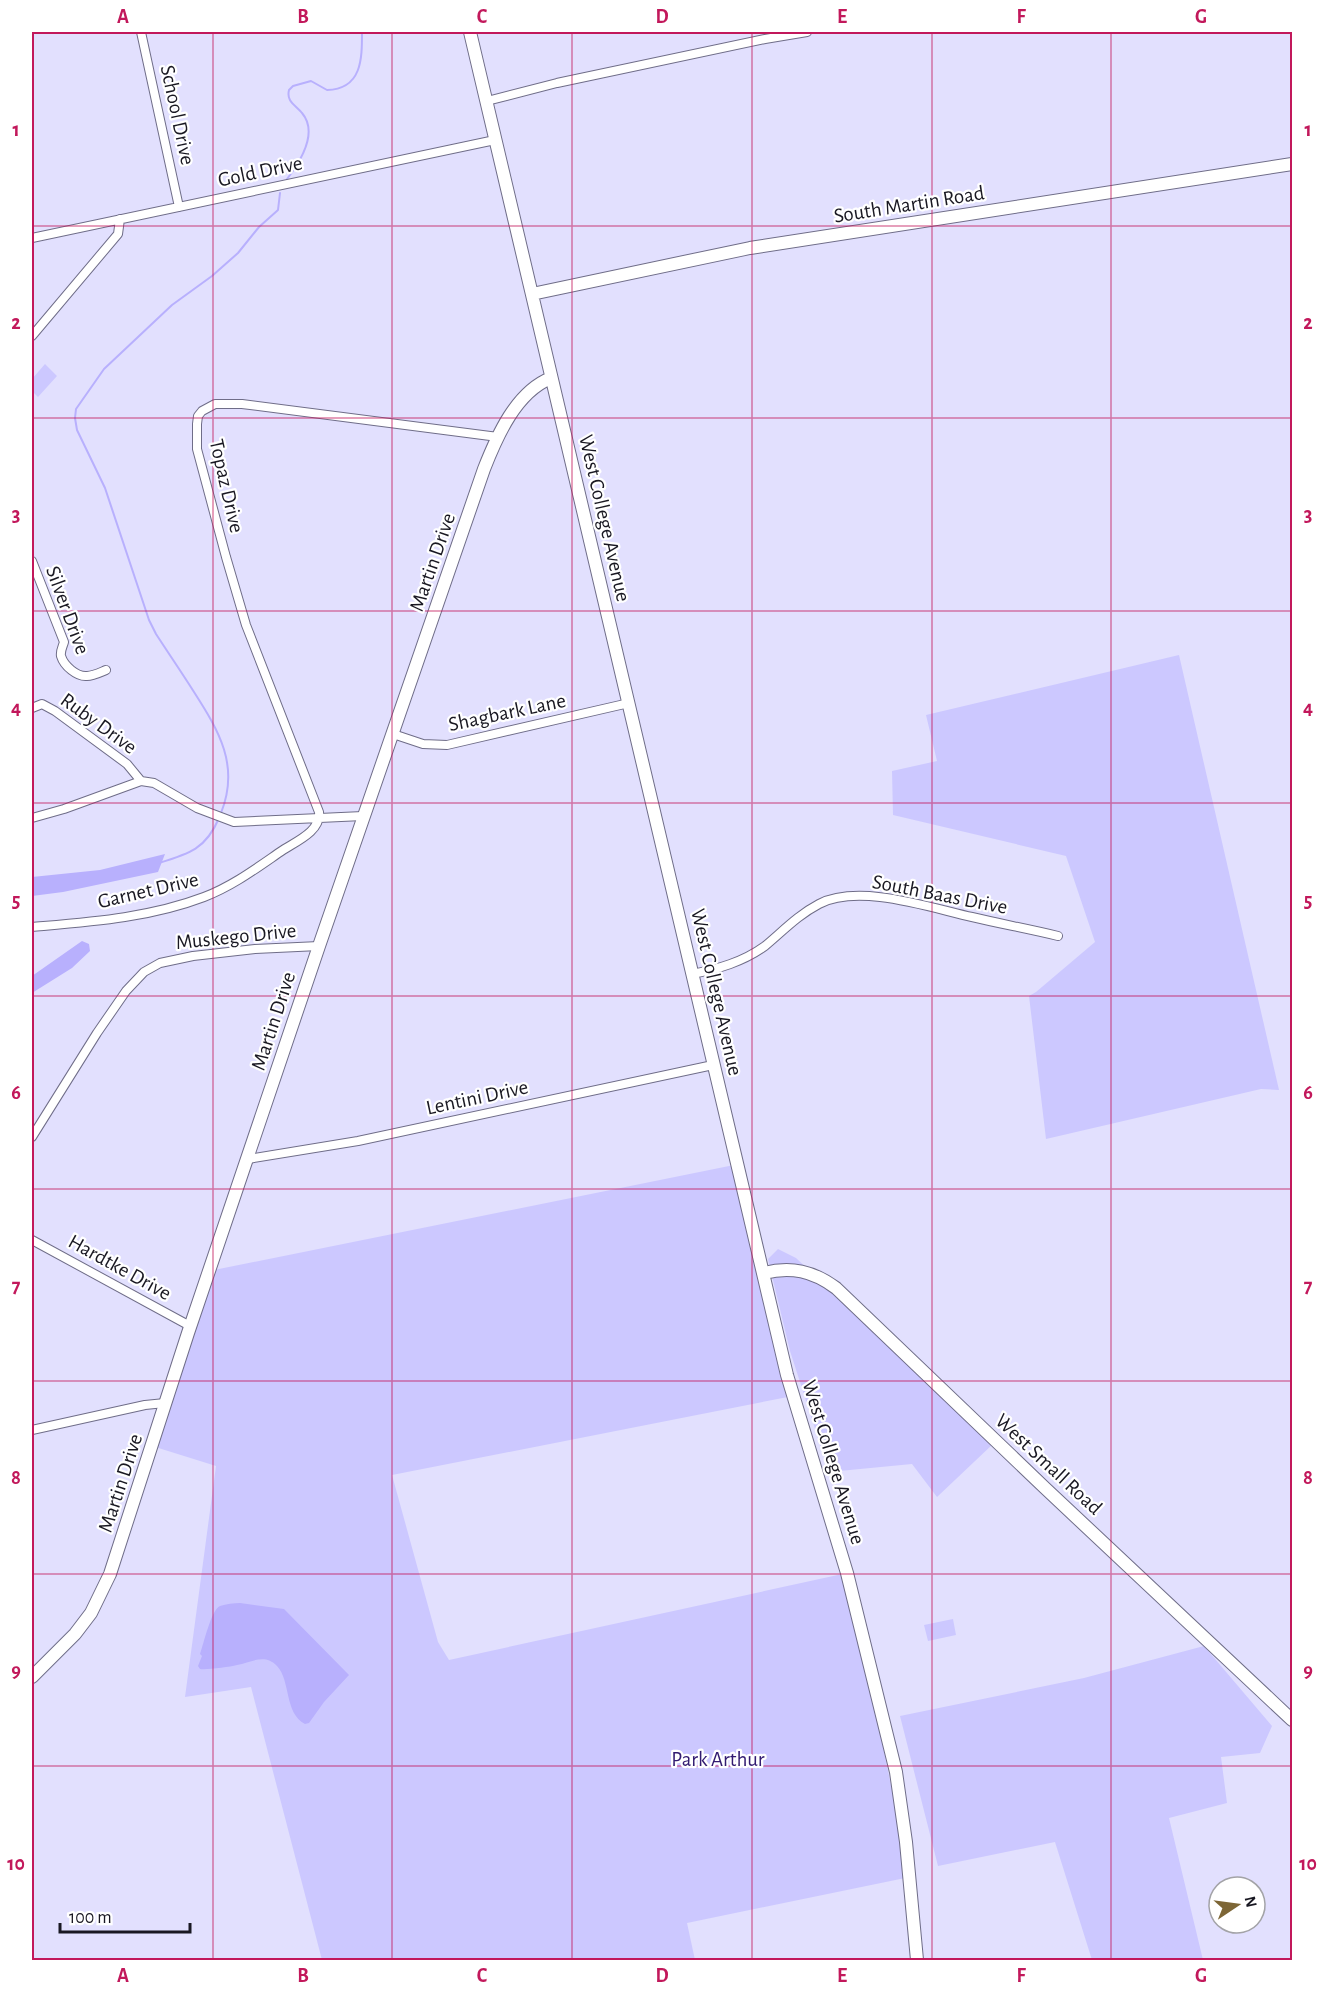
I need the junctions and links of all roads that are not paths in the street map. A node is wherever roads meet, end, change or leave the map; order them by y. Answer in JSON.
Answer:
{"nodes":[{"id":1,"x":141,"y":32,"type":"edge"},
{"id":2,"x":470,"y":32,"type":"edge"},
{"id":3,"x":807,"y":32,"type":"edge"},
{"id":4,"x":764,"y":35,"type":"edge"},
{"id":5,"x":487,"y":101,"type":"junction"},
{"id":6,"x":495,"y":140,"type":"junction"},
{"id":7,"x":1293,"y":164,"type":"edge"},
{"id":8,"x":179,"y":207,"type":"junction"},
{"id":9,"x":120,"y":219,"type":"junction"},
{"id":10,"x":32,"y":238,"type":"edge"},
{"id":11,"x":532,"y":294,"type":"junction"},
{"id":12,"x":32,"y":336,"type":"edge"},
{"id":13,"x":552,"y":378,"type":"junction"},
{"id":14,"x":498,"y":437,"type":"junction"},
{"id":15,"x":32,"y":561,"type":"edge"},
{"id":16,"x":106,"y":670,"type":"dead end"},
{"id":17,"x":629,"y":703,"type":"junction"},
{"id":18,"x":32,"y":708,"type":"edge"},
{"id":19,"x":393,"y":734,"type":"junction"},
{"id":20,"x":141,"y":781,"type":"junction"},
{"id":21,"x":363,"y":816,"type":"junction"},
{"id":22,"x":32,"y":818,"type":"edge"},
{"id":23,"x":320,"y":818,"type":"junction"},
{"id":24,"x":32,"y":927,"type":"edge"},
{"id":25,"x":1058,"y":936,"type":"dead end"},
{"id":26,"x":319,"y":946,"type":"junction"},
{"id":27,"x":693,"y":974,"type":"junction"},
{"id":28,"x":713,"y":1065,"type":"junction"},
{"id":29,"x":32,"y":1137,"type":"edge"},
{"id":30,"x":248,"y":1159,"type":"junction"},
{"id":31,"x":32,"y":1240,"type":"edge"},
{"id":32,"x":764,"y":1273,"type":"junction"},
{"id":33,"x":190,"y":1326,"type":"junction"},
{"id":34,"x":165,"y":1403,"type":"junction"},
{"id":35,"x":32,"y":1430,"type":"edge"},
{"id":36,"x":32,"y":1677,"type":"edge"},
{"id":37,"x":1293,"y":1720,"type":"edge"},
{"id":38,"x":917,"y":1960,"type":"edge"}],
"edges":[{"from":1,"to":8,"type":"street","name":"School Drive"},
{"from":2,"to":5,"type":"street","name":"West College Avenue"},
{"from":3,"to":4,"type":"street"},
{"from":4,"to":5,"type":"street"},
{"from":5,"to":6,"type":"street","name":"West College Avenue"},
{"from":6,"to":8,"type":"street","name":"Gold Drive"},
{"from":6,"to":11,"type":"street","name":"West College Avenue"},
{"from":7,"to":11,"type":"street","name":"South Martin Road"},
{"from":8,"to":9,"type":"street","name":"Gold Drive"},
{"from":9,"to":10,"type":"street","name":"Gold Drive"},
{"from":9,"to":12,"type":"street"},
{"from":11,"to":13,"type":"street","name":"West College Avenue"},
{"from":13,"to":14,"type":"street","name":"Martin Drive"},
{"from":13,"to":17,"type":"street","name":"West College Avenue"},
{"from":14,"to":19,"type":"street","name":"Martin Drive"},
{"from":14,"to":23,"type":"street","name":"Topaz Drive"},
{"from":15,"to":16,"type":"street","name":"Silver Drive"},
{"from":17,"to":19,"type":"street","name":"Shagbark Lane"},
{"from":17,"to":27,"type":"street","name":"West College Avenue"},
{"from":18,"to":20,"type":"street","name":"Ruby Drive"},
{"from":19,"to":21,"type":"street","name":"Martin Drive"},
{"from":20,"to":22,"type":"street"},
{"from":20,"to":23,"type":"street"},
{"from":21,"to":23,"type":"street"},
{"from":21,"to":26,"type":"street","name":"Martin Drive"},
{"from":23,"to":24,"type":"street","name":"Garnet Drive"},
{"from":25,"to":27,"type":"street","name":"South Baas Drive"},
{"from":26,"to":29,"type":"street","name":"Muskego Drive"},
{"from":26,"to":30,"type":"street","name":"Martin Drive"},
{"from":27,"to":28,"type":"street","name":"West College Avenue"},
{"from":28,"to":30,"type":"street","name":"Lentini Drive"},
{"from":28,"to":32,"type":"street","name":"West College Avenue"},
{"from":30,"to":33,"type":"street","name":"Martin Drive"},
{"from":31,"to":33,"type":"street","name":"Hardtke Drive"},
{"from":32,"to":37,"type":"street","name":"West Small Road"},
{"from":32,"to":38,"type":"street","name":"West College Avenue"},
{"from":33,"to":34,"type":"street","name":"Martin Drive"},
{"from":34,"to":35,"type":"street"},
{"from":34,"to":36,"type":"street","name":"Martin Drive"}]}
